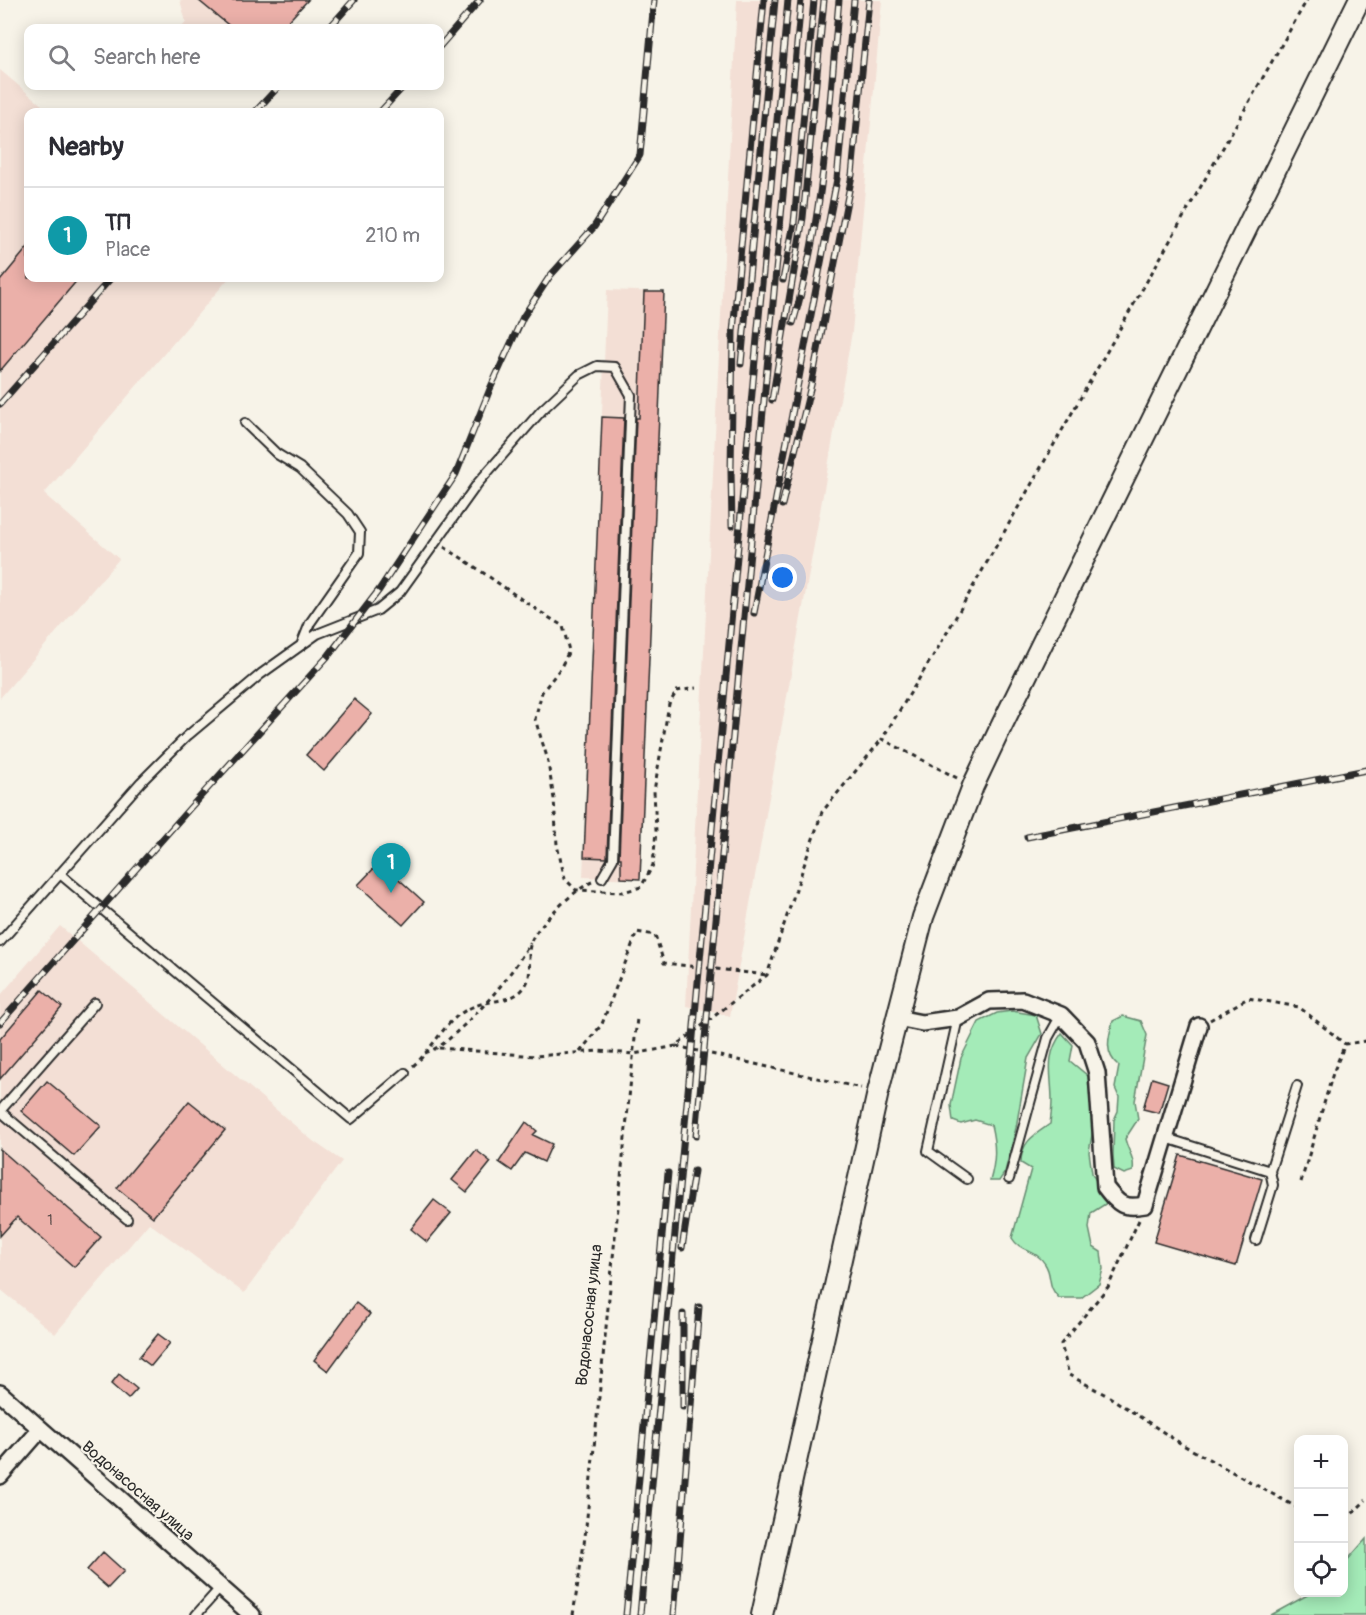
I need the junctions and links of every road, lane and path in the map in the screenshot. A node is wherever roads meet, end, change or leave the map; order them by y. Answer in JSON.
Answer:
{"nodes":[{"id":1,"x":1307,"y":0,"type":"edge"},
{"id":2,"x":1359,"y":0,"type":"edge"},
{"id":3,"x":245,"y":423,"type":"dead end"},
{"id":4,"x":436,"y":542,"type":"junction"},
{"id":5,"x":301,"y":645,"type":"junction"},
{"id":6,"x":696,"y":688,"type":"dead end"},
{"id":7,"x":882,"y":739,"type":"junction"},
{"id":8,"x":973,"y":786,"type":"junction"},
{"id":9,"x":60,"y":874,"type":"junction"},
{"id":10,"x":602,"y":878,"type":"joint"},
{"id":11,"x":576,"y":890,"type":"junction"},
{"id":12,"x":0,"y":942,"type":"edge"},
{"id":13,"x":531,"y":942,"type":"junction"},
{"id":14,"x":767,"y":975,"type":"junction"},
{"id":15,"x":488,"y":1002,"type":"junction"},
{"id":16,"x":94,"y":1003,"type":"dead end"},
{"id":17,"x":1061,"y":1016,"type":"junction"},
{"id":18,"x":637,"y":1018,"type":"dead end"},
{"id":19,"x":897,"y":1018,"type":"junction"},
{"id":20,"x":958,"y":1018,"type":"junction"},
{"id":21,"x":1199,"y":1026,"type":"joint"},
{"id":22,"x":1366,"y":1041,"type":"edge"},
{"id":23,"x":1345,"y":1044,"type":"junction"},
{"id":24,"x":676,"y":1046,"type":"junction"},
{"id":25,"x":439,"y":1048,"type":"junction"},
{"id":26,"x":424,"y":1053,"type":"junction"},
{"id":27,"x":579,"y":1053,"type":"junction"},
{"id":28,"x":634,"y":1054,"type":"junction"},
{"id":29,"x":405,"y":1073,"type":"joint"},
{"id":30,"x":1297,"y":1086,"type":"dead end"},
{"id":31,"x":878,"y":1092,"type":"junction"},
{"id":32,"x":0,"y":1111,"type":"edge"},
{"id":33,"x":1166,"y":1138,"type":"junction"},
{"id":34,"x":1270,"y":1171,"type":"junction"},
{"id":35,"x":967,"y":1179,"type":"dead end"},
{"id":36,"x":1009,"y":1179,"type":"dead end"},
{"id":37,"x":1301,"y":1182,"type":"dead end"},
{"id":38,"x":1145,"y":1205,"type":"junction"},
{"id":39,"x":127,"y":1219,"type":"dead end"},
{"id":40,"x":1256,"y":1240,"type":"dead end"},
{"id":41,"x":0,"y":1393,"type":"edge"},
{"id":42,"x":41,"y":1429,"type":"junction"},
{"id":43,"x":0,"y":1476,"type":"edge"},
{"id":44,"x":1366,"y":1500,"type":"edge"},
{"id":45,"x":1294,"y":1505,"type":"edge"},
{"id":46,"x":1348,"y":1514,"type":"edge"},
{"id":47,"x":221,"y":1587,"type":"junction"},
{"id":48,"x":196,"y":1615,"type":"edge"},
{"id":49,"x":252,"y":1615,"type":"edge"},
{"id":50,"x":573,"y":1615,"type":"edge"},
{"id":51,"x":762,"y":1615,"type":"edge"}],
"edges":[{"from":1,"to":7,"type":"path"},
{"from":2,"to":8,"type":"street"},
{"from":3,"to":5,"type":"lane"},
{"from":4,"to":5,"type":"lane"},
{"from":4,"to":10,"type":"lane"},
{"from":4,"to":11,"type":"path"},
{"from":5,"to":9,"type":"lane"},
{"from":6,"to":11,"type":"path"},
{"from":7,"to":8,"type":"path"},
{"from":7,"to":14,"type":"path"},
{"from":8,"to":19,"type":"street"},
{"from":9,"to":12,"type":"lane"},
{"from":9,"to":29,"type":"lane"},
{"from":10,"to":11,"type":"path"},
{"from":11,"to":13,"type":"path"},
{"from":13,"to":15,"type":"path"},
{"from":13,"to":15,"type":"path"},
{"from":14,"to":24,"type":"path"},
{"from":14,"to":27,"type":"path"},
{"from":15,"to":25,"type":"path"},
{"from":15,"to":26,"type":"path"},
{"from":16,"to":32,"type":"lane"},
{"from":17,"to":20,"type":"street"},
{"from":17,"to":36,"type":"lane"},
{"from":17,"to":38,"type":"street"},
{"from":18,"to":28,"type":"path","name":"Водонасосная улица"},
{"from":19,"to":20,"type":"street"},
{"from":19,"to":31,"type":"street"},
{"from":20,"to":35,"type":"lane"},
{"from":21,"to":23,"type":"path"},
{"from":21,"to":33,"type":"street"},
{"from":22,"to":23,"type":"path"},
{"from":23,"to":37,"type":"path"},
{"from":24,"to":28,"type":"path"},
{"from":24,"to":31,"type":"path"},
{"from":25,"to":26,"type":"path"},
{"from":25,"to":27,"type":"path"},
{"from":26,"to":29,"type":"path"},
{"from":27,"to":28,"type":"path"},
{"from":28,"to":50,"type":"path","name":"Водонасосная улица"},
{"from":30,"to":34,"type":"lane"},
{"from":31,"to":51,"type":"street"},
{"from":32,"to":39,"type":"lane"},
{"from":33,"to":34,"type":"lane"},
{"from":33,"to":38,"type":"street"},
{"from":34,"to":40,"type":"lane"},
{"from":38,"to":45,"type":"path"},
{"from":41,"to":42,"type":"street","name":"Водонасосная улица"},
{"from":42,"to":43,"type":"street"},
{"from":42,"to":47,"type":"street","name":"Водонасосная улица"},
{"from":44,"to":46,"type":"path"},
{"from":47,"to":48,"type":"lane"},
{"from":47,"to":49,"type":"street","name":"Водонасосная улица"}]}
